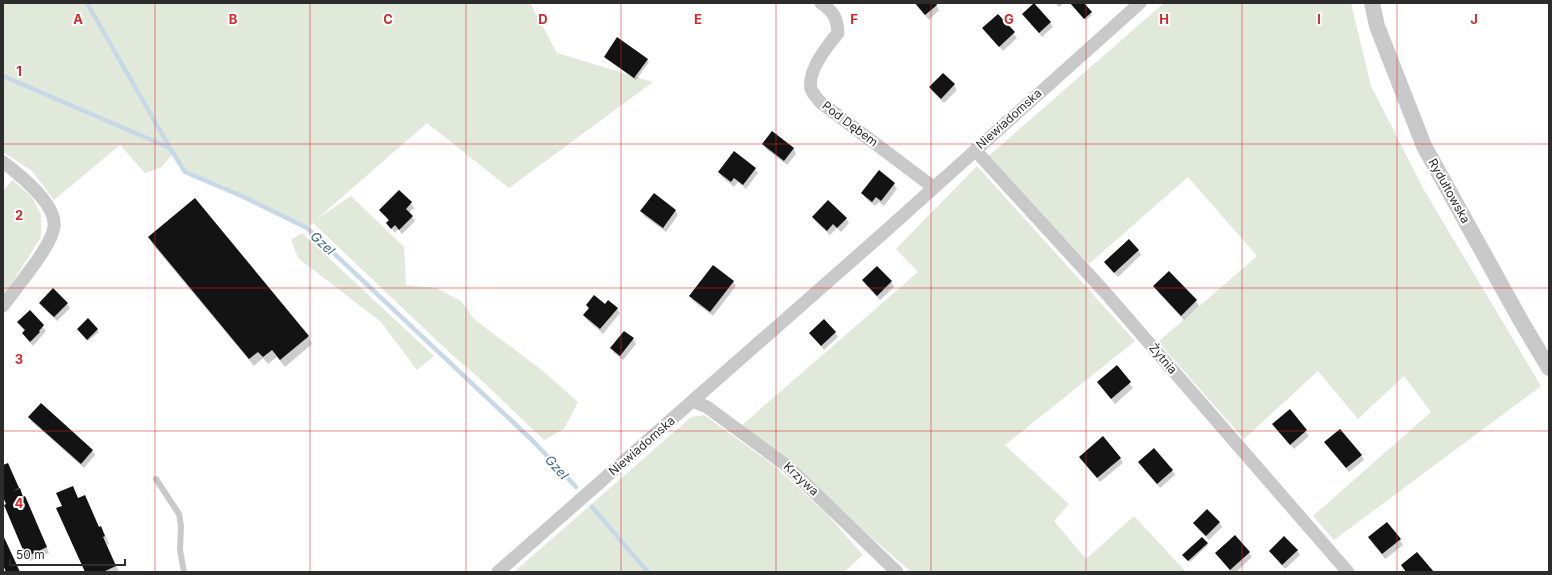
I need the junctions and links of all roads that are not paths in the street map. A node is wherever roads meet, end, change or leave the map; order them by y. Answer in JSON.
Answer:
{"nodes":[{"id":1,"x":822,"y":3,"type":"edge"},
{"id":2,"x":1140,"y":3,"type":"edge"},
{"id":3,"x":1372,"y":3,"type":"edge"},
{"id":4,"x":975,"y":150,"type":"junction"},
{"id":5,"x":3,"y":162,"type":"edge"},
{"id":6,"x":933,"y":187,"type":"junction"},
{"id":7,"x":3,"y":306,"type":"edge"},
{"id":8,"x":1549,"y":368,"type":"edge"},
{"id":9,"x":693,"y":401,"type":"junction"},
{"id":10,"x":156,"y":479,"type":"dead end"},
{"id":11,"x":184,"y":572,"type":"edge"},
{"id":12,"x":498,"y":572,"type":"edge"},
{"id":13,"x":897,"y":572,"type":"edge"},
{"id":14,"x":1348,"y":572,"type":"edge"}],
"edges":[{"from":1,"to":6,"type":"street","name":"Pod Dębem"},
{"from":2,"to":4,"type":"street","name":"Niewiadomska"},
{"from":3,"to":8,"type":"street","name":"Rydułtowska"},
{"from":4,"to":6,"type":"street","name":"Niewiadomska"},
{"from":4,"to":14,"type":"street","name":"Żytnia"},
{"from":5,"to":7,"type":"street"},
{"from":6,"to":9,"type":"street","name":"Niewiadomska"},
{"from":9,"to":12,"type":"street","name":"Niewiadomska"},
{"from":9,"to":13,"type":"street","name":"Krzywa"},
{"from":10,"to":11,"type":"lane"}]}
